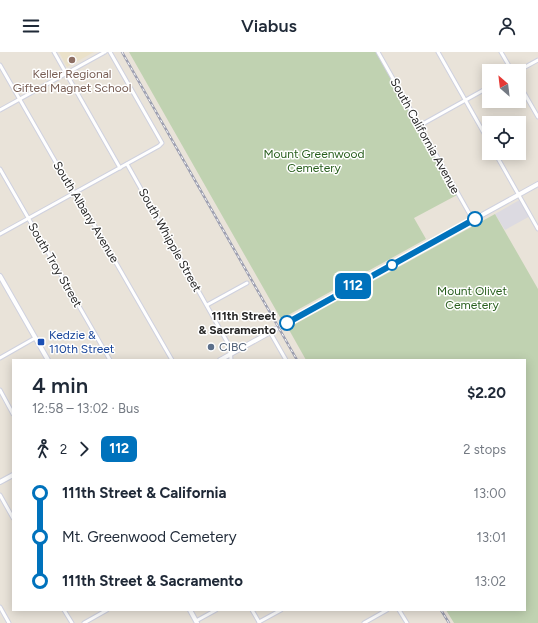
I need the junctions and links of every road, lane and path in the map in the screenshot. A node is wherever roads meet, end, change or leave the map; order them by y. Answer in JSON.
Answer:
{"nodes":[{"id":1,"x":54,"y":52,"type":"edge"},
{"id":2,"x":105,"y":52,"type":"edge"},
{"id":3,"x":110,"y":52,"type":"edge"},
{"id":4,"x":378,"y":52,"type":"edge"},
{"id":5,"x":438,"y":52,"type":"edge"},
{"id":6,"x":501,"y":52,"type":"edge"},
{"id":7,"x":538,"y":60,"type":"edge"},
{"id":8,"x":508,"y":64,"type":"edge"},
{"id":9,"x":0,"y":65,"type":"edge"},
{"id":10,"x":526,"y":67,"type":"edge"},
{"id":11,"x":66,"y":73,"type":"junction"},
{"id":12,"x":482,"y":91,"type":"edge"},
{"id":13,"x":526,"y":96,"type":"edge"},
{"id":14,"x":20,"y":99,"type":"junction"},
{"id":15,"x":465,"y":100,"type":"junction"},
{"id":16,"x":0,"y":110,"type":"edge"},
{"id":17,"x":538,"y":117,"type":"edge"},
{"id":18,"x":419,"y":126,"type":"junction"},
{"id":19,"x":482,"y":130,"type":"edge"},
{"id":20,"x":499,"y":160,"type":"edge"},
{"id":21,"x":127,"y":164,"type":"junction"},
{"id":22,"x":120,"y":168,"type":"junction"},
{"id":23,"x":0,"y":169,"type":"edge"},
{"id":24,"x":538,"y":184,"type":"edge"},
{"id":25,"x":74,"y":193,"type":"junction"},
{"id":26,"x":519,"y":195,"type":"junction"},
{"id":27,"x":28,"y":218,"type":"junction"},
{"id":28,"x":472,"y":220,"type":"junction"},
{"id":29,"x":538,"y":229,"type":"edge"},
{"id":30,"x":0,"y":234,"type":"edge"},
{"id":31,"x":0,"y":276,"type":"edge"},
{"id":32,"x":247,"y":283,"type":"dead end"},
{"id":33,"x":207,"y":305,"type":"junction"},
{"id":34,"x":270,"y":332,"type":"junction"},
{"id":35,"x":35,"y":338,"type":"junction"},
{"id":36,"x":231,"y":354,"type":"junction"},
{"id":37,"x":0,"y":358,"type":"edge"},
{"id":38,"x":47,"y":359,"type":"edge"},
{"id":39,"x":109,"y":359,"type":"edge"},
{"id":40,"x":171,"y":359,"type":"edge"},
{"id":41,"x":222,"y":359,"type":"edge"},
{"id":42,"x":231,"y":359,"type":"edge"},
{"id":43,"x":285,"y":359,"type":"edge"},
{"id":44,"x":0,"y":390,"type":"edge"},
{"id":45,"x":12,"y":412,"type":"edge"},
{"id":46,"x":12,"y":476,"type":"edge"},
{"id":47,"x":0,"y":482,"type":"edge"},
{"id":48,"x":0,"y":495,"type":"edge"},
{"id":49,"x":12,"y":516,"type":"edge"},
{"id":50,"x":0,"y":607,"type":"edge"},
{"id":51,"x":65,"y":611,"type":"edge"},
{"id":52,"x":105,"y":611,"type":"edge"},
{"id":53,"x":190,"y":611,"type":"edge"},
{"id":54,"x":214,"y":611,"type":"edge"},
{"id":55,"x":253,"y":611,"type":"edge"},
{"id":56,"x":278,"y":611,"type":"edge"},
{"id":57,"x":385,"y":611,"type":"edge"},
{"id":58,"x":400,"y":611,"type":"edge"},
{"id":59,"x":196,"y":622,"type":"edge"},
{"id":60,"x":9,"y":623,"type":"edge"},
{"id":61,"x":72,"y":623,"type":"edge"},
{"id":62,"x":84,"y":623,"type":"edge"},
{"id":63,"x":259,"y":623,"type":"edge"},
{"id":64,"x":364,"y":623,"type":"edge"},
{"id":65,"x":407,"y":623,"type":"edge"}],
"edges":[{"from":1,"to":11,"type":"street"},
{"from":2,"to":11,"type":"street"},
{"from":3,"to":21,"type":"street"},
{"from":4,"to":18,"type":"street","name":"South California Avenue"},
{"from":5,"to":15,"type":"street"},
{"from":6,"to":8,"type":"street"},
{"from":7,"to":10,"type":"street"},
{"from":9,"to":14,"type":"street","name":"South Albany Avenue"},
{"from":11,"to":14,"type":"street"},
{"from":11,"to":22,"type":"street"},
{"from":12,"to":15,"type":"street"},
{"from":13,"to":17,"type":"street"},
{"from":14,"to":16,"type":"street"},
{"from":14,"to":25,"type":"street","name":"South Albany Avenue"},
{"from":15,"to":18,"type":"street"},
{"from":15,"to":19,"type":"street"},
{"from":18,"to":28,"type":"street","name":"South California Avenue"},
{"from":20,"to":26,"type":"street"},
{"from":21,"to":22,"type":"street"},
{"from":21,"to":33,"type":"street","name":"South Whipple Street"},
{"from":22,"to":25,"type":"street"},
{"from":23,"to":27,"type":"street","name":"South Troy Street"},
{"from":24,"to":26,"type":"main road"},
{"from":25,"to":27,"type":"street"},
{"from":25,"to":40,"type":"street","name":"South Albany Avenue"},
{"from":26,"to":28,"type":"main road"},
{"from":26,"to":29,"type":"street"},
{"from":27,"to":30,"type":"street"},
{"from":27,"to":39,"type":"street","name":"South Troy Street"},
{"from":28,"to":34,"type":"main road"},
{"from":31,"to":35,"type":"main road"},
{"from":32,"to":33,"type":"street"},
{"from":33,"to":36,"type":"street","name":"South Whipple Street"},
{"from":34,"to":36,"type":"main road"},
{"from":34,"to":43,"type":"street"},
{"from":35,"to":37,"type":"street"},
{"from":35,"to":38,"type":"main road"},
{"from":36,"to":41,"type":"main road"},
{"from":36,"to":42,"type":"street","name":"South Whipple Street"},
{"from":44,"to":45,"type":"street"},
{"from":46,"to":47,"type":"main road"},
{"from":48,"to":49,"type":"street"},
{"from":50,"to":60,"type":"street"},
{"from":51,"to":61,"type":"street"},
{"from":52,"to":62,"type":"street"},
{"from":53,"to":59,"type":"main road"},
{"from":54,"to":59,"type":"street"},
{"from":55,"to":63,"type":"street"},
{"from":56,"to":63,"type":"street"},
{"from":57,"to":64,"type":"street"},
{"from":58,"to":65,"type":"street"}]}
